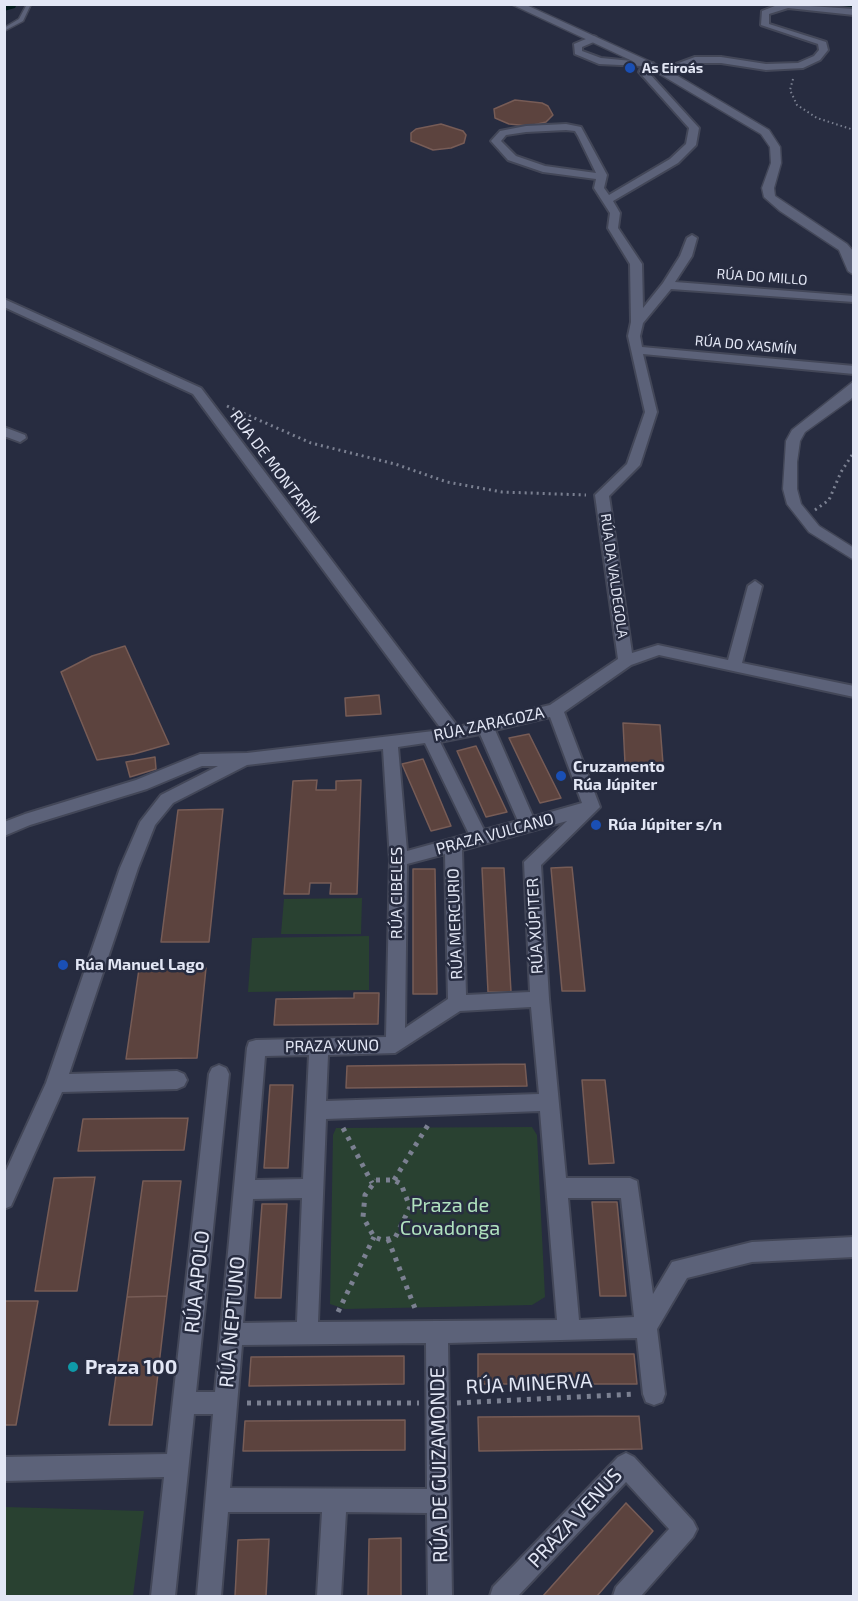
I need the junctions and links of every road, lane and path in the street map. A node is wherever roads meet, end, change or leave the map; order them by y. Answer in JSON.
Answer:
{"nodes":[{"id":1,"x":29,"y":4,"type":"edge"},
{"id":2,"x":515,"y":4,"type":"edge"},
{"id":3,"x":771,"y":8,"type":"edge"},
{"id":4,"x":854,"y":12,"type":"edge"},
{"id":5,"x":4,"y":30,"type":"edge"},
{"id":6,"x":593,"y":39,"type":"junction"},
{"id":7,"x":649,"y":65,"type":"junction"},
{"id":8,"x":792,"y":66,"type":"junction"},
{"id":9,"x":662,"y":71,"type":"junction"},
{"id":10,"x":854,"y":130,"type":"edge"},
{"id":11,"x":601,"y":177,"type":"junction"},
{"id":12,"x":607,"y":200,"type":"junction"},
{"id":13,"x":692,"y":238,"type":"dead end"},
{"id":14,"x":854,"y":271,"type":"edge"},
{"id":15,"x":668,"y":285,"type":"junction"},
{"id":16,"x":854,"y":299,"type":"edge"},
{"id":17,"x":6,"y":304,"type":"edge"},
{"id":18,"x":637,"y":322,"type":"junction"},
{"id":19,"x":636,"y":350,"type":"junction"},
{"id":20,"x":854,"y":370,"type":"edge"},
{"id":21,"x":854,"y":385,"type":"edge"},
{"id":22,"x":197,"y":391,"type":"junction"},
{"id":23,"x":4,"y":431,"type":"edge"},
{"id":24,"x":20,"y":438,"type":"dead end"},
{"id":25,"x":854,"y":452,"type":"edge"},
{"id":26,"x":602,"y":495,"type":"junction"},
{"id":27,"x":804,"y":518,"type":"junction"},
{"id":28,"x":854,"y":555,"type":"edge"},
{"id":29,"x":754,"y":586,"type":"dead end"},
{"id":30,"x":626,"y":661,"type":"junction"},
{"id":31,"x":734,"y":666,"type":"junction"},
{"id":32,"x":854,"y":692,"type":"edge"},
{"id":33,"x":555,"y":710,"type":"junction"},
{"id":34,"x":485,"y":726,"type":"junction"},
{"id":35,"x":454,"y":734,"type":"junction"},
{"id":36,"x":430,"y":737,"type":"junction"},
{"id":37,"x":390,"y":742,"type":"junction"},
{"id":38,"x":247,"y":759,"type":"junction"},
{"id":39,"x":592,"y":807,"type":"junction"},
{"id":40,"x":528,"y":825,"type":"junction"},
{"id":41,"x":4,"y":830,"type":"edge"},
{"id":42,"x":480,"y":839,"type":"junction"},
{"id":43,"x":453,"y":846,"type":"junction"},
{"id":44,"x":399,"y":860,"type":"junction"},
{"id":45,"x":540,"y":999,"type":"junction"},
{"id":46,"x":457,"y":1003,"type":"junction"},
{"id":47,"x":395,"y":1045,"type":"junction"},
{"id":48,"x":319,"y":1046,"type":"junction"},
{"id":49,"x":255,"y":1048,"type":"joint"},
{"id":50,"x":219,"y":1074,"type":"dead end"},
{"id":51,"x":177,"y":1080,"type":"dead end"},
{"id":52,"x":56,"y":1083,"type":"junction"},
{"id":53,"x":551,"y":1102,"type":"junction"},
{"id":54,"x":439,"y":1106,"type":"junction"},
{"id":55,"x":325,"y":1110,"type":"junction"},
{"id":56,"x":394,"y":1180,"type":"junction"},
{"id":57,"x":372,"y":1183,"type":"junction"},
{"id":58,"x":313,"y":1188,"type":"junction"},
{"id":59,"x":558,"y":1188,"type":"junction"},
{"id":60,"x":243,"y":1190,"type":"junction"},
{"id":61,"x":4,"y":1199,"type":"edge"},
{"id":62,"x":410,"y":1207,"type":"junction"},
{"id":63,"x":439,"y":1208,"type":"dead end"},
{"id":64,"x":374,"y":1237,"type":"junction"},
{"id":65,"x":388,"y":1239,"type":"junction"},
{"id":66,"x":854,"y":1247,"type":"edge"},
{"id":67,"x":646,"y":1327,"type":"junction"},
{"id":68,"x":569,"y":1331,"type":"junction"},
{"id":69,"x":431,"y":1333,"type":"junction"},
{"id":70,"x":231,"y":1334,"type":"junction"},
{"id":71,"x":317,"y":1334,"type":"junction"},
{"id":72,"x":654,"y":1394,"type":"joint"},
{"id":73,"x":185,"y":1403,"type":"junction"},
{"id":74,"x":225,"y":1403,"type":"junction"},
{"id":75,"x":438,"y":1403,"type":"junction"},
{"id":76,"x":177,"y":1465,"type":"junction"},
{"id":77,"x":4,"y":1469,"type":"edge"},
{"id":78,"x":217,"y":1500,"type":"junction"},
{"id":79,"x":334,"y":1500,"type":"junction"},
{"id":80,"x":440,"y":1502,"type":"junction"},
{"id":81,"x":164,"y":1596,"type":"edge"},
{"id":82,"x":208,"y":1596,"type":"edge"},
{"id":83,"x":329,"y":1596,"type":"edge"},
{"id":84,"x":440,"y":1596,"type":"edge"},
{"id":85,"x":501,"y":1596,"type":"edge"},
{"id":86,"x":625,"y":1596,"type":"edge"}],
"edges":[{"from":1,"to":5,"type":"lane"},
{"from":2,"to":6,"type":"street"},
{"from":3,"to":4,"type":"street"},
{"from":3,"to":8,"type":"street"},
{"from":6,"to":7,"type":"street"},
{"from":6,"to":7,"type":"street"},
{"from":7,"to":9,"type":"street"},
{"from":7,"to":12,"type":"street"},
{"from":8,"to":9,"type":"street"},
{"from":8,"to":10,"type":"path"},
{"from":9,"to":14,"type":"street"},
{"from":11,"to":11,"type":"street"},
{"from":11,"to":12,"type":"street","name":"RÚA DA VALDEGOLA"},
{"from":12,"to":18,"type":"street","name":"RÚA DA VALDEGOLA"},
{"from":13,"to":15,"type":"street"},
{"from":15,"to":16,"type":"street","name":"RÚA DO MILLO"},
{"from":15,"to":18,"type":"street"},
{"from":17,"to":22,"type":"street","name":"RÚA DE MONTARÍN"},
{"from":18,"to":19,"type":"street","name":"RÚA DA VALDEGOLA"},
{"from":19,"to":20,"type":"street","name":"RÚA DO XASMÍN"},
{"from":19,"to":26,"type":"street","name":"RÚA DA VALDEGOLA"},
{"from":21,"to":27,"type":"street"},
{"from":22,"to":26,"type":"path"},
{"from":22,"to":35,"type":"street","name":"RÚA DE MONTARÍN"},
{"from":23,"to":24,"type":"street"},
{"from":25,"to":27,"type":"path"},
{"from":26,"to":30,"type":"street","name":"RÚA DA VALDEGOLA"},
{"from":27,"to":28,"type":"street"},
{"from":29,"to":31,"type":"street"},
{"from":30,"to":31,"type":"street","name":"RÚA ZARAGOZA"},
{"from":30,"to":33,"type":"street","name":"RÚA ZARAGOZA"},
{"from":31,"to":32,"type":"street","name":"RÚA ZARAGOZA"},
{"from":33,"to":34,"type":"street","name":"RÚA ZARAGOZA"},
{"from":33,"to":39,"type":"street"},
{"from":34,"to":35,"type":"street","name":"RÚA ZARAGOZA"},
{"from":34,"to":40,"type":"street"},
{"from":35,"to":36,"type":"street","name":"RÚA ZARAGOZA"},
{"from":36,"to":37,"type":"street","name":"RÚA ZARAGOZA"},
{"from":36,"to":42,"type":"street"},
{"from":37,"to":38,"type":"street","name":"RÚA ZARAGOZA"},
{"from":37,"to":44,"type":"street","name":"RÚA CIBELES"},
{"from":38,"to":41,"type":"street"},
{"from":38,"to":52,"type":"street"},
{"from":39,"to":40,"type":"street","name":"PRAZA VULCANO"},
{"from":39,"to":45,"type":"street","name":"RÚA XÚPITER"},
{"from":40,"to":42,"type":"street","name":"PRAZA VULCANO"},
{"from":42,"to":43,"type":"street","name":"PRAZA VULCANO"},
{"from":43,"to":44,"type":"street","name":"PRAZA VULCANO"},
{"from":43,"to":46,"type":"street","name":"RÚA MERCURIO"},
{"from":44,"to":47,"type":"street","name":"RÚA CIBELES"},
{"from":45,"to":46,"type":"street"},
{"from":45,"to":53,"type":"street","name":"RÚA XÚPITER"},
{"from":46,"to":47,"type":"street","name":"PRAZA XUNO"},
{"from":47,"to":48,"type":"street","name":"PRAZA XUNO"},
{"from":48,"to":49,"type":"street","name":"PRAZA XUNO"},
{"from":48,"to":55,"type":"street"},
{"from":49,"to":60,"type":"street","name":"RÚA NEPTUNO"},
{"from":50,"to":73,"type":"street","name":"RÚA APOLO"},
{"from":51,"to":52,"type":"street"},
{"from":52,"to":61,"type":"street"},
{"from":53,"to":54,"type":"street"},
{"from":53,"to":59,"type":"street"},
{"from":54,"to":55,"type":"street"},
{"from":54,"to":56,"type":"path"},
{"from":55,"to":57,"type":"path"},
{"from":55,"to":58,"type":"street"},
{"from":56,"to":57,"type":"path"},
{"from":56,"to":62,"type":"path"},
{"from":57,"to":64,"type":"path"},
{"from":58,"to":60,"type":"street"},
{"from":58,"to":71,"type":"street"},
{"from":59,"to":67,"type":"street"},
{"from":59,"to":68,"type":"street"},
{"from":60,"to":70,"type":"street","name":"RÚA NEPTUNO"},
{"from":62,"to":63,"type":"path"},
{"from":62,"to":65,"type":"path"},
{"from":64,"to":65,"type":"path"},
{"from":64,"to":71,"type":"path"},
{"from":65,"to":69,"type":"path"},
{"from":66,"to":67,"type":"street"},
{"from":67,"to":68,"type":"street"},
{"from":67,"to":72,"type":"street"},
{"from":68,"to":69,"type":"street"},
{"from":69,"to":71,"type":"street"},
{"from":69,"to":75,"type":"street","name":"RÚA DE GUIZAMONDE"},
{"from":70,"to":71,"type":"street"},
{"from":70,"to":74,"type":"street","name":"RÚA NEPTUNO"},
{"from":72,"to":75,"type":"path","name":"RÚA MINERVA"},
{"from":73,"to":74,"type":"street"},
{"from":73,"to":76,"type":"street","name":"RÚA APOLO"},
{"from":74,"to":75,"type":"path","name":"RÚA MINERVA"},
{"from":74,"to":78,"type":"street","name":"RÚA NEPTUNO"},
{"from":75,"to":80,"type":"street","name":"RÚA DE GUIZAMONDE"},
{"from":76,"to":77,"type":"street"},
{"from":76,"to":81,"type":"street","name":"RÚA APOLO"},
{"from":78,"to":79,"type":"street"},
{"from":78,"to":82,"type":"street","name":"RÚA NEPTUNO"},
{"from":79,"to":80,"type":"street"},
{"from":79,"to":83,"type":"street"},
{"from":80,"to":84,"type":"street","name":"RÚA DE GUIZAMONDE"},
{"from":85,"to":86,"type":"street","name":"PRAZA VENUS"}]}
